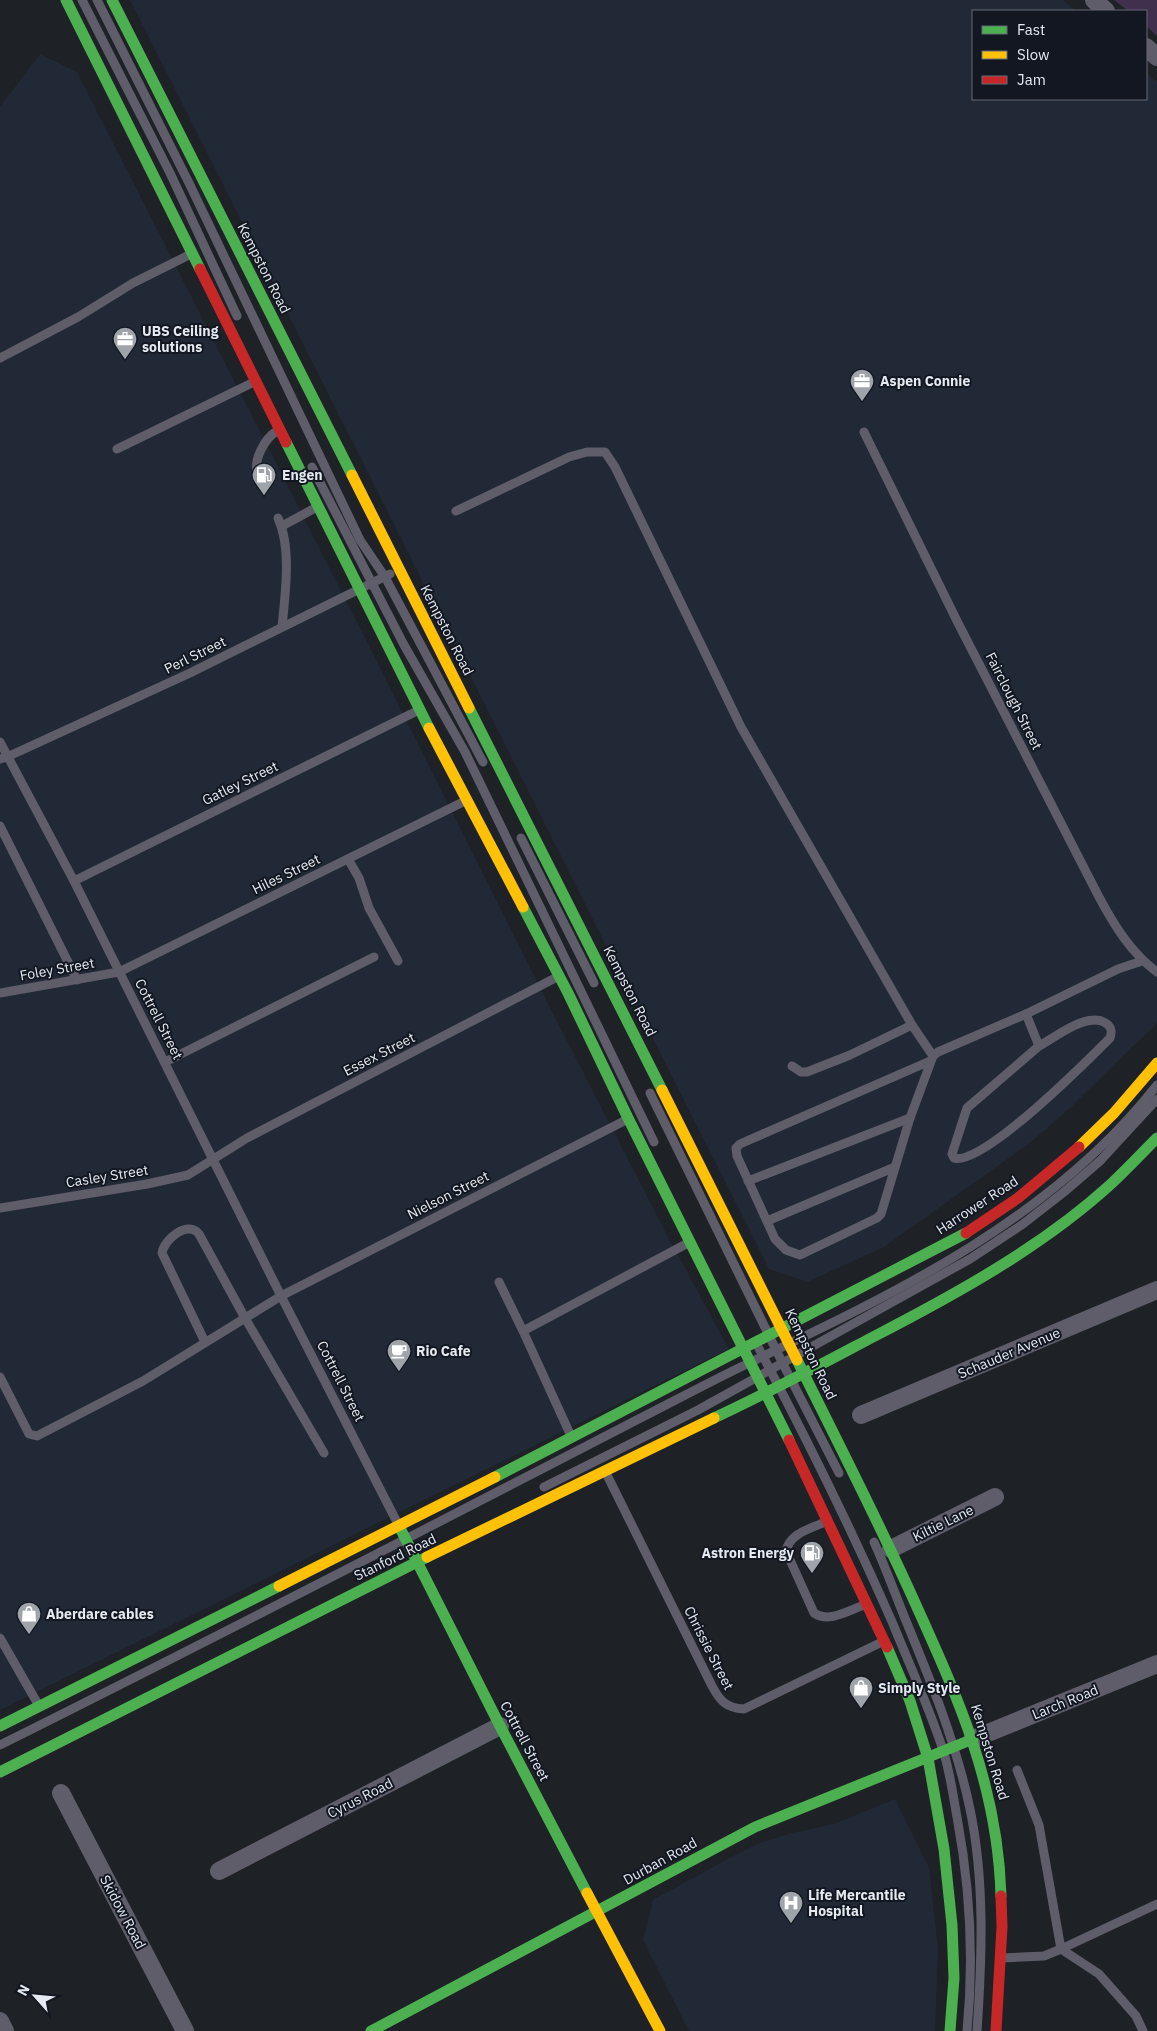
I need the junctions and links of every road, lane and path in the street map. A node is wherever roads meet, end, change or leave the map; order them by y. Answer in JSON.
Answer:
{"nodes":[{"id":1,"x":66,"y":0,"type":"edge"},
{"id":2,"x":82,"y":0,"type":"edge"},
{"id":3,"x":97,"y":0,"type":"edge"},
{"id":4,"x":112,"y":0,"type":"edge"},
{"id":5,"x":1094,"y":0,"type":"edge"},
{"id":6,"x":1105,"y":10,"type":"edge"},
{"id":7,"x":1147,"y":48,"type":"edge"},
{"id":8,"x":1157,"y":57,"type":"edge"},
{"id":9,"x":193,"y":254,"type":"junction"},
{"id":10,"x":239,"y":321,"type":"dead end"},
{"id":11,"x":0,"y":358,"type":"edge"},
{"id":12,"x":256,"y":382,"type":"junction"},
{"id":13,"x":279,"y":429,"type":"junction"},
{"id":14,"x":864,"y":432,"type":"dead end"},
{"id":15,"x":117,"y":449,"type":"dead end"},
{"id":16,"x":309,"y":461,"type":"dead end"},
{"id":17,"x":258,"y":475,"type":"dead end"},
{"id":18,"x":317,"y":506,"type":"junction"},
{"id":19,"x":456,"y":511,"type":"dead end"},
{"id":20,"x":399,"y":569,"type":"junction"},
{"id":21,"x":385,"y":577,"type":"junction"},
{"id":22,"x":372,"y":583,"type":"junction"},
{"id":23,"x":359,"y":590,"type":"junction"},
{"id":24,"x":282,"y":627,"type":"junction"},
{"id":25,"x":419,"y":710,"type":"junction"},
{"id":26,"x":0,"y":742,"type":"edge"},
{"id":27,"x":4,"y":758,"type":"edge"},
{"id":28,"x":485,"y":766,"type":"dead end"},
{"id":29,"x":466,"y":801,"type":"junction"},
{"id":30,"x":0,"y":826,"type":"edge"},
{"id":31,"x":516,"y":828,"type":"dead end"},
{"id":32,"x":348,"y":859,"type":"junction"},
{"id":33,"x":74,"y":881,"type":"junction"},
{"id":34,"x":374,"y":957,"type":"dead end"},
{"id":35,"x":398,"y":961,"type":"dead end"},
{"id":36,"x":1142,"y":961,"type":"junction"},
{"id":37,"x":118,"y":972,"type":"junction"},
{"id":38,"x":1157,"y":972,"type":"edge"},
{"id":39,"x":559,"y":976,"type":"junction"},
{"id":40,"x":77,"y":980,"type":"junction"},
{"id":41,"x":0,"y":993,"type":"edge"},
{"id":42,"x":599,"y":993,"type":"dead end"},
{"id":43,"x":1026,"y":1014,"type":"junction"},
{"id":44,"x":912,"y":1025,"type":"junction"},
{"id":45,"x":1039,"y":1046,"type":"junction"},
{"id":46,"x":932,"y":1058,"type":"junction"},
{"id":47,"x":165,"y":1062,"type":"junction"},
{"id":48,"x":1157,"y":1063,"type":"edge"},
{"id":49,"x":792,"y":1066,"type":"dead end"},
{"id":50,"x":1157,"y":1085,"type":"edge"},
{"id":51,"x":648,"y":1088,"type":"dead end"},
{"id":52,"x":1157,"y":1099,"type":"edge"},
{"id":53,"x":628,"y":1118,"type":"junction"},
{"id":54,"x":910,"y":1118,"type":"junction"},
{"id":55,"x":1157,"y":1138,"type":"edge"},
{"id":56,"x":657,"y":1149,"type":"dead end"},
{"id":57,"x":214,"y":1160,"type":"junction"},
{"id":58,"x":895,"y":1167,"type":"junction"},
{"id":59,"x":748,"y":1180,"type":"junction"},
{"id":60,"x":0,"y":1208,"type":"edge"},
{"id":61,"x":767,"y":1220,"type":"junction"},
{"id":62,"x":690,"y":1242,"type":"junction"},
{"id":63,"x":499,"y":1282,"type":"dead end"},
{"id":64,"x":1157,"y":1290,"type":"edge"},
{"id":65,"x":281,"y":1296,"type":"junction"},
{"id":66,"x":931,"y":1307,"type":"junction"},
{"id":67,"x":245,"y":1318,"type":"junction"},
{"id":68,"x":919,"y":1325,"type":"dead end"},
{"id":69,"x":782,"y":1330,"type":"junction"},
{"id":70,"x":523,"y":1331,"type":"junction"},
{"id":71,"x":770,"y":1336,"type":"junction"},
{"id":72,"x":754,"y":1339,"type":"junction"},
{"id":73,"x":205,"y":1342,"type":"junction"},
{"id":74,"x":789,"y":1344,"type":"junction"},
{"id":75,"x":744,"y":1350,"type":"junction"},
{"id":76,"x":777,"y":1350,"type":"junction"},
{"id":77,"x":763,"y":1357,"type":"junction"},
{"id":78,"x":796,"y":1357,"type":"junction"},
{"id":79,"x":751,"y":1362,"type":"junction"},
{"id":80,"x":783,"y":1364,"type":"junction"},
{"id":81,"x":771,"y":1370,"type":"junction"},
{"id":82,"x":804,"y":1372,"type":"junction"},
{"id":83,"x":0,"y":1377,"type":"edge"},
{"id":84,"x":759,"y":1377,"type":"junction"},
{"id":85,"x":791,"y":1380,"type":"junction"},
{"id":86,"x":780,"y":1386,"type":"junction"},
{"id":87,"x":823,"y":1389,"type":"dead end"},
{"id":88,"x":767,"y":1393,"type":"junction"},
{"id":89,"x":824,"y":1414,"type":"junction"},
{"id":90,"x":861,"y":1415,"type":"dead end"},
{"id":91,"x":571,"y":1436,"type":"junction"},
{"id":92,"x":324,"y":1453,"type":"dead end"},
{"id":93,"x":605,"y":1470,"type":"junction"},
{"id":94,"x":842,"y":1478,"type":"dead end"},
{"id":95,"x":538,"y":1490,"type":"dead end"},
{"id":96,"x":995,"y":1497,"type":"dead end"},
{"id":97,"x":828,"y":1520,"type":"junction"},
{"id":98,"x":399,"y":1526,"type":"junction"},
{"id":99,"x":871,"y":1536,"type":"dead end"},
{"id":100,"x":405,"y":1538,"type":"junction"},
{"id":101,"x":891,"y":1548,"type":"junction"},
{"id":102,"x":414,"y":1555,"type":"junction"},
{"id":103,"x":868,"y":1603,"type":"junction"},
{"id":104,"x":0,"y":1638,"type":"edge"},
{"id":105,"x":885,"y":1640,"type":"junction"},
{"id":106,"x":1157,"y":1664,"type":"edge"},
{"id":107,"x":39,"y":1706,"type":"junction"},
{"id":108,"x":0,"y":1726,"type":"edge"},
{"id":109,"x":500,"y":1726,"type":"junction"},
{"id":110,"x":973,"y":1739,"type":"junction"},
{"id":111,"x":0,"y":1745,"type":"edge"},
{"id":112,"x":955,"y":1747,"type":"junction"},
{"id":113,"x":943,"y":1752,"type":"junction"},
{"id":114,"x":928,"y":1758,"type":"junction"},
{"id":115,"x":1017,"y":1770,"type":"dead end"},
{"id":116,"x":0,"y":1772,"type":"edge"},
{"id":117,"x":61,"y":1794,"type":"dead end"},
{"id":118,"x":219,"y":1871,"type":"dead end"},
{"id":119,"x":1157,"y":1904,"type":"edge"},
{"id":120,"x":598,"y":1912,"type":"junction"},
{"id":121,"x":1061,"y":1949,"type":"junction"},
{"id":122,"x":1001,"y":1958,"type":"junction"},
{"id":123,"x":0,"y":2021,"type":"edge"},
{"id":124,"x":5,"y":2031,"type":"edge"},
{"id":125,"x":185,"y":2031,"type":"edge"},
{"id":126,"x":371,"y":2031,"type":"edge"},
{"id":127,"x":660,"y":2031,"type":"edge"},
{"id":128,"x":950,"y":2031,"type":"edge"},
{"id":129,"x":967,"y":2031,"type":"edge"},
{"id":130,"x":977,"y":2031,"type":"edge"},
{"id":131,"x":996,"y":2031,"type":"edge"},
{"id":132,"x":1143,"y":2031,"type":"edge"}],
"edges":[{"from":1,"to":9,"type":"main road"},
{"from":2,"to":10,"type":"lane"},
{"from":3,"to":21,"type":"lane"},
{"from":4,"to":20,"type":"main road","name":"Kempston Road"},
{"from":5,"to":6,"type":"street"},
{"from":7,"to":8,"type":"street"},
{"from":9,"to":11,"type":"lane"},
{"from":9,"to":12,"type":"main road"},
{"from":12,"to":13,"type":"main road"},
{"from":12,"to":15,"type":"lane"},
{"from":13,"to":17,"type":"lane"},
{"from":13,"to":18,"type":"main road"},
{"from":14,"to":36,"type":"lane","name":"Fairclough Street"},
{"from":16,"to":22,"type":"lane"},
{"from":18,"to":23,"type":"main road"},
{"from":18,"to":24,"type":"lane"},
{"from":19,"to":44,"type":"lane"},
{"from":20,"to":21,"type":"lane","name":"Perl Street"},
{"from":20,"to":69,"type":"main road","name":"Kempston Road"},
{"from":21,"to":22,"type":"lane","name":"Perl Street"},
{"from":21,"to":28,"type":"lane"},
{"from":22,"to":23,"type":"lane","name":"Perl Street"},
{"from":22,"to":56,"type":"lane"},
{"from":23,"to":24,"type":"lane","name":"Perl Street"},
{"from":23,"to":25,"type":"main road"},
{"from":24,"to":27,"type":"lane","name":"Perl Street"},
{"from":25,"to":29,"type":"main road"},
{"from":25,"to":33,"type":"lane","name":"Gatley Street"},
{"from":26,"to":27,"type":"lane","name":"Cottrell Street"},
{"from":27,"to":33,"type":"lane","name":"Cottrell Street"},
{"from":29,"to":32,"type":"lane","name":"Hiles Street"},
{"from":29,"to":39,"type":"main road"},
{"from":30,"to":40,"type":"lane"},
{"from":31,"to":42,"type":"lane"},
{"from":32,"to":35,"type":"lane"},
{"from":32,"to":37,"type":"lane","name":"Hiles Street"},
{"from":33,"to":37,"type":"lane","name":"Cottrell Street"},
{"from":34,"to":47,"type":"lane"},
{"from":36,"to":38,"type":"lane","name":"Fairclough Street"},
{"from":36,"to":43,"type":"lane"},
{"from":37,"to":40,"type":"lane","name":"Foley Street"},
{"from":37,"to":47,"type":"lane","name":"Cottrell Street"},
{"from":39,"to":53,"type":"main road"},
{"from":39,"to":57,"type":"lane","name":"Essex Street"},
{"from":40,"to":41,"type":"lane","name":"Foley Street"},
{"from":43,"to":45,"type":"lane"},
{"from":43,"to":46,"type":"lane"},
{"from":44,"to":46,"type":"lane"},
{"from":44,"to":49,"type":"lane"},
{"from":45,"to":45,"type":"lane"},
{"from":46,"to":54,"type":"lane"},
{"from":46,"to":59,"type":"lane"},
{"from":47,"to":57,"type":"lane","name":"Cottrell Street"},
{"from":48,"to":69,"type":"main road","name":"Harrower Road"},
{"from":50,"to":74,"type":"lane"},
{"from":51,"to":71,"type":"lane"},
{"from":52,"to":78,"type":"lane"},
{"from":53,"to":62,"type":"main road"},
{"from":53,"to":65,"type":"lane","name":"Nielson Street"},
{"from":54,"to":58,"type":"lane"},
{"from":54,"to":59,"type":"lane"},
{"from":55,"to":66,"type":"main road"},
{"from":57,"to":60,"type":"lane","name":"Casley Street"},
{"from":57,"to":65,"type":"lane","name":"Cottrell Street"},
{"from":58,"to":61,"type":"lane"},
{"from":58,"to":61,"type":"lane"},
{"from":59,"to":61,"type":"lane"},
{"from":62,"to":70,"type":"lane"},
{"from":62,"to":75,"type":"main road"},
{"from":63,"to":70,"type":"lane"},
{"from":64,"to":90,"type":"street","name":"Schauder Avenue"},
{"from":65,"to":67,"type":"lane","name":"Nielson Street"},
{"from":65,"to":98,"type":"lane","name":"Cottrell Street"},
{"from":66,"to":68,"type":"main road"},
{"from":66,"to":82,"type":"main road"},
{"from":67,"to":73,"type":"lane","name":"Nielson Street"},
{"from":67,"to":73,"type":"lane"},
{"from":67,"to":92,"type":"lane"},
{"from":69,"to":71,"type":"main road","name":"Stanford Road"},
{"from":69,"to":74,"type":"main road","name":"Kempston Road"},
{"from":70,"to":91,"type":"lane"},
{"from":71,"to":72,"type":"main road","name":"Stanford Road"},
{"from":71,"to":76,"type":"lane"},
{"from":72,"to":75,"type":"main road","name":"Stanford Road"},
{"from":72,"to":77,"type":"lane"},
{"from":73,"to":83,"type":"lane","name":"Nielson Street"},
{"from":74,"to":76,"type":"lane"},
{"from":74,"to":78,"type":"main road","name":"Kempston Road"},
{"from":75,"to":79,"type":"main road"},
{"from":75,"to":91,"type":"main road","name":"Stanford Road"},
{"from":76,"to":77,"type":"lane"},
{"from":76,"to":80,"type":"lane"},
{"from":77,"to":79,"type":"lane"},
{"from":77,"to":81,"type":"lane"},
{"from":78,"to":80,"type":"lane"},
{"from":78,"to":82,"type":"main road","name":"Kempston Road"},
{"from":79,"to":84,"type":"main road"},
{"from":79,"to":100,"type":"lane"},
{"from":80,"to":81,"type":"lane"},
{"from":80,"to":85,"type":"lane"},
{"from":81,"to":84,"type":"lane"},
{"from":81,"to":86,"type":"lane"},
{"from":82,"to":85,"type":"main road","name":"Stanford Road"},
{"from":82,"to":89,"type":"main road","name":"Kempston Road"},
{"from":84,"to":88,"type":"main road"},
{"from":84,"to":95,"type":"lane"},
{"from":85,"to":86,"type":"main road","name":"Stanford Road"},
{"from":85,"to":94,"type":"lane"},
{"from":86,"to":88,"type":"main road","name":"Stanford Road"},
{"from":86,"to":113,"type":"lane"},
{"from":87,"to":89,"type":"main road"},
{"from":88,"to":93,"type":"main road","name":"Stanford Road"},
{"from":88,"to":97,"type":"main road"},
{"from":89,"to":101,"type":"main road","name":"Kempston Road"},
{"from":91,"to":98,"type":"main road","name":"Stanford Road"},
{"from":93,"to":102,"type":"main road","name":"Stanford Road"},
{"from":93,"to":105,"type":"lane","name":"Chrissie Street"},
{"from":96,"to":101,"type":"street","name":"Kiltie Lane"},
{"from":97,"to":103,"type":"main road"},
{"from":97,"to":103,"type":"lane"},
{"from":98,"to":100,"type":"main road","name":"Cottrell Street"},
{"from":98,"to":107,"type":"main road","name":"Stanford Road"},
{"from":99,"to":112,"type":"lane"},
{"from":100,"to":102,"type":"main road","name":"Cottrell Street"},
{"from":100,"to":111,"type":"lane"},
{"from":101,"to":110,"type":"main road","name":"Kempston Road"},
{"from":102,"to":109,"type":"main road","name":"Cottrell Street"},
{"from":102,"to":116,"type":"main road","name":"Stanford Road"},
{"from":103,"to":105,"type":"main road"},
{"from":104,"to":107,"type":"lane"},
{"from":105,"to":114,"type":"main road"},
{"from":106,"to":110,"type":"street","name":"Larch Road"},
{"from":107,"to":108,"type":"main road","name":"Stanford Road"},
{"from":109,"to":118,"type":"street","name":"Cyrus Road"},
{"from":109,"to":120,"type":"main road","name":"Cottrell Street"},
{"from":110,"to":112,"type":"main road","name":"Durban Road"},
{"from":110,"to":122,"type":"main road","name":"Kempston Road"},
{"from":112,"to":113,"type":"main road","name":"Durban Road"},
{"from":112,"to":130,"type":"lane"},
{"from":113,"to":114,"type":"main road","name":"Durban Road"},
{"from":113,"to":129,"type":"lane"},
{"from":114,"to":120,"type":"main road","name":"Durban Road"},
{"from":114,"to":128,"type":"main road"},
{"from":115,"to":121,"type":"lane"},
{"from":117,"to":125,"type":"street","name":"Skidow Road"},
{"from":119,"to":121,"type":"lane"},
{"from":120,"to":126,"type":"main road","name":"Durban Road"},
{"from":120,"to":127,"type":"main road","name":"Cottrell Street"},
{"from":121,"to":122,"type":"lane"},
{"from":121,"to":132,"type":"lane"},
{"from":122,"to":131,"type":"main road","name":"Kempston Road"},
{"from":123,"to":124,"type":"street"}]}
